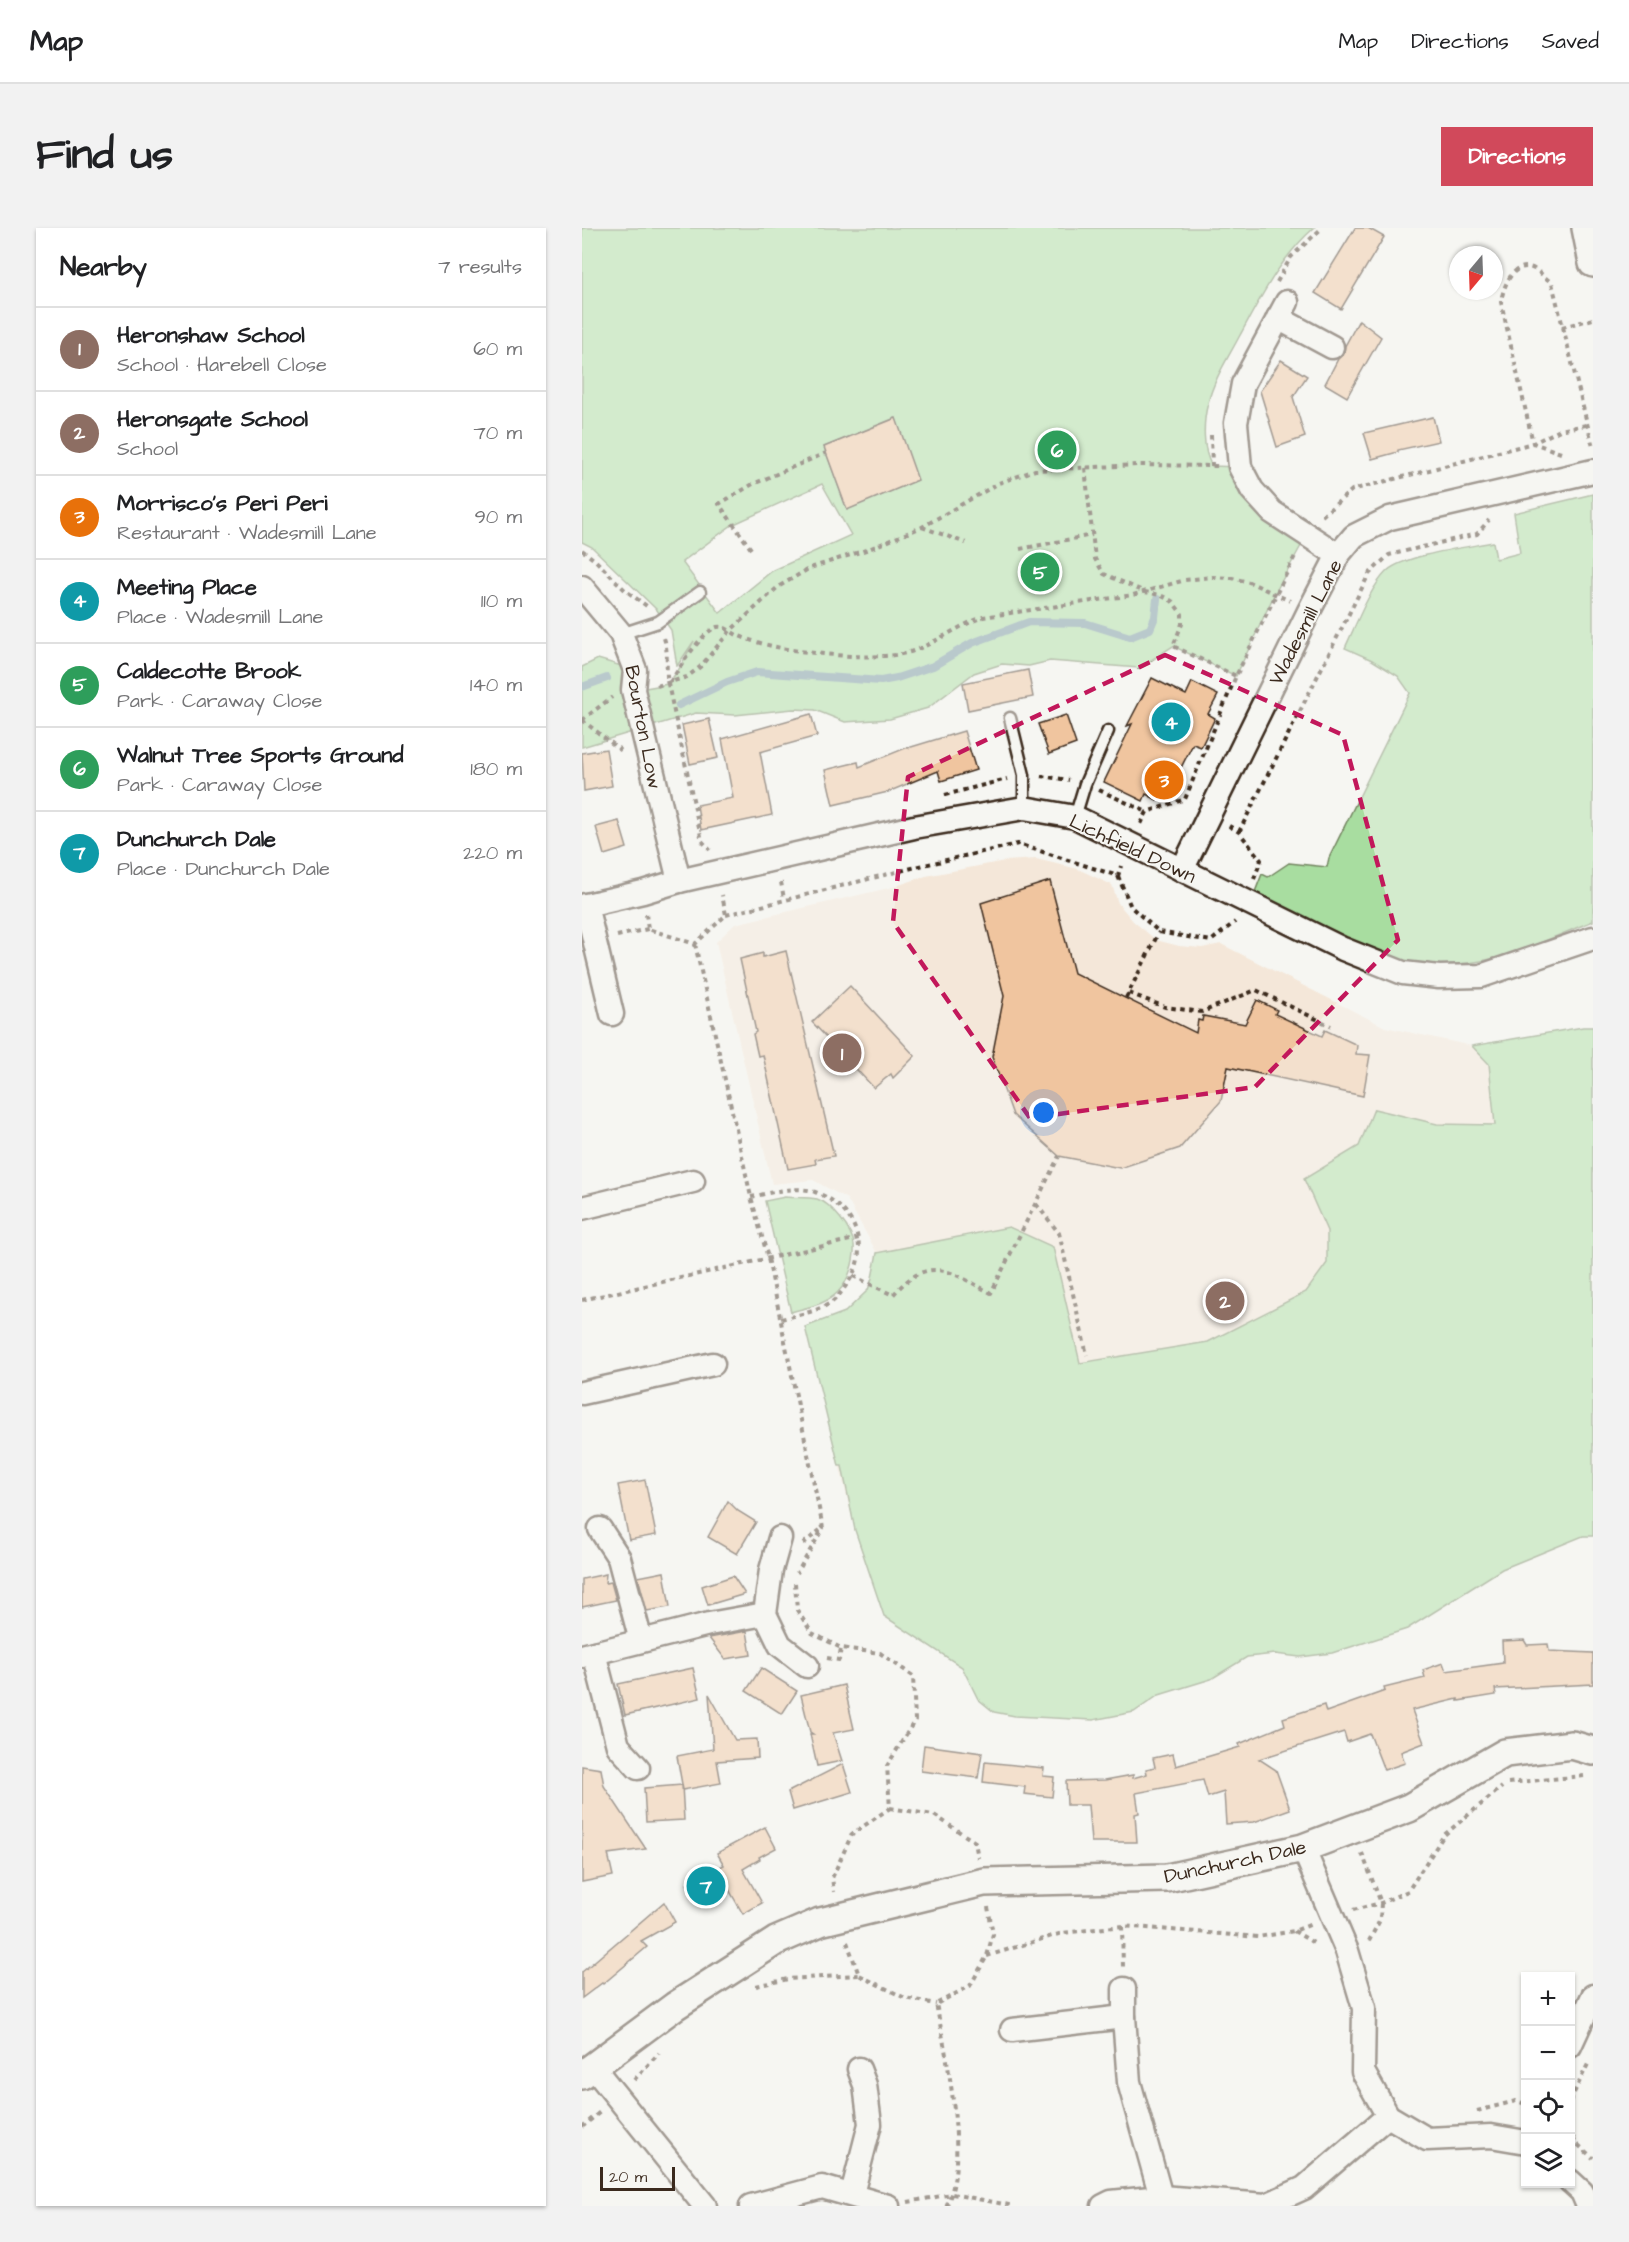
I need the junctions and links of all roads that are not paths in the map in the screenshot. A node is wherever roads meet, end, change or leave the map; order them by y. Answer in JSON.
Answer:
{"nodes":[{"id":1,"x":1586,"y":228,"type":"edge"},
{"id":2,"x":1593,"y":263,"type":"edge"},
{"id":3,"x":1332,"y":347,"type":"dead end"},
{"id":4,"x":1593,"y":471,"type":"edge"},
{"id":5,"x":1338,"y":555,"type":"junction"},
{"id":6,"x":582,"y":587,"type":"edge"},
{"id":7,"x":700,"y":592,"type":"dead end"},
{"id":8,"x":621,"y":634,"type":"junction"},
{"id":9,"x":1010,"y":718,"type":"dead end"},
{"id":10,"x":1108,"y":731,"type":"dead end"},
{"id":11,"x":1024,"y":808,"type":"junction"},
{"id":12,"x":1075,"y":817,"type":"junction"},
{"id":13,"x":1182,"y":870,"type":"junction"},
{"id":14,"x":679,"y":881,"type":"junction"},
{"id":15,"x":584,"y":905,"type":"edge"},
{"id":16,"x":1593,"y":938,"type":"edge"},
{"id":17,"x":612,"y":1014,"type":"dead end"},
{"id":18,"x":693,"y":1181,"type":"dead end"},
{"id":19,"x":582,"y":1208,"type":"edge"},
{"id":20,"x":713,"y":1364,"type":"dead end"},
{"id":21,"x":582,"y":1393,"type":"edge"},
{"id":22,"x":600,"y":1529,"type":"dead end"},
{"id":23,"x":780,"y":1538,"type":"dead end"},
{"id":24,"x":765,"y":1614,"type":"junction"},
{"id":25,"x":640,"y":1641,"type":"junction"},
{"id":26,"x":588,"y":1655,"type":"edge"},
{"id":27,"x":807,"y":1666,"type":"dead end"},
{"id":28,"x":1593,"y":1751,"type":"edge"},
{"id":29,"x":638,"y":1768,"type":"dead end"},
{"id":30,"x":1303,"y":1848,"type":"junction"},
{"id":31,"x":1124,"y":1989,"type":"road end"},
{"id":32,"x":1593,"y":1996,"type":"edge"},
{"id":33,"x":1124,"y":2017,"type":"junction"},
{"id":34,"x":1012,"y":2030,"type":"dead end"},
{"id":35,"x":1575,"y":2035,"type":"edge"},
{"id":36,"x":859,"y":2068,"type":"dead end"},
{"id":37,"x":587,"y":2071,"type":"edge"},
{"id":38,"x":1388,"y":2116,"type":"junction"},
{"id":39,"x":1521,"y":2141,"type":"edge"},
{"id":40,"x":1575,"y":2186,"type":"edge"},
{"id":41,"x":852,"y":2194,"type":"junction"},
{"id":42,"x":1161,"y":2197,"type":"junction"},
{"id":43,"x":705,"y":2206,"type":"edge"},
{"id":44,"x":751,"y":2206,"type":"edge"},
{"id":45,"x":888,"y":2206,"type":"edge"},
{"id":46,"x":1103,"y":2206,"type":"edge"},
{"id":47,"x":1266,"y":2206,"type":"edge"},
{"id":48,"x":1588,"y":2206,"type":"edge"}],
"edges":[{"from":1,"to":2,"type":"street"},
{"from":3,"to":5,"type":"street"},
{"from":4,"to":5,"type":"street","name":"Wadesmill Lane"},
{"from":5,"to":13,"type":"street","name":"Wadesmill Lane"},
{"from":6,"to":8,"type":"street","name":"Bourton Low"},
{"from":7,"to":8,"type":"lane"},
{"from":8,"to":14,"type":"street","name":"Bourton Low"},
{"from":9,"to":11,"type":"lane"},
{"from":10,"to":12,"type":"lane"},
{"from":11,"to":12,"type":"street","name":"Lichfield Down"},
{"from":11,"to":14,"type":"street","name":"Lichfield Down"},
{"from":12,"to":13,"type":"street","name":"Lichfield Down"},
{"from":13,"to":16,"type":"street","name":"Lichfield Down"},
{"from":14,"to":15,"type":"street","name":"Lichfield Down"},
{"from":15,"to":17,"type":"street","name":"Lichfield Down"},
{"from":18,"to":19,"type":"street"},
{"from":20,"to":21,"type":"street"},
{"from":22,"to":25,"type":"street"},
{"from":23,"to":24,"type":"street"},
{"from":24,"to":25,"type":"street"},
{"from":24,"to":27,"type":"street"},
{"from":25,"to":26,"type":"street"},
{"from":26,"to":29,"type":"street"},
{"from":28,"to":30,"type":"street","name":"Dunchurch Dale"},
{"from":30,"to":37,"type":"street","name":"Dunchurch Dale"},
{"from":30,"to":38,"type":"street"},
{"from":31,"to":33,"type":"street"},
{"from":32,"to":35,"type":"street"},
{"from":33,"to":34,"type":"street"},
{"from":33,"to":42,"type":"street"},
{"from":36,"to":41,"type":"street"},
{"from":37,"to":43,"type":"street"},
{"from":38,"to":39,"type":"street"},
{"from":38,"to":47,"type":"street"},
{"from":40,"to":48,"type":"street"},
{"from":41,"to":44,"type":"street"},
{"from":41,"to":45,"type":"street"},
{"from":42,"to":46,"type":"street"},
{"from":42,"to":47,"type":"street"}]}
